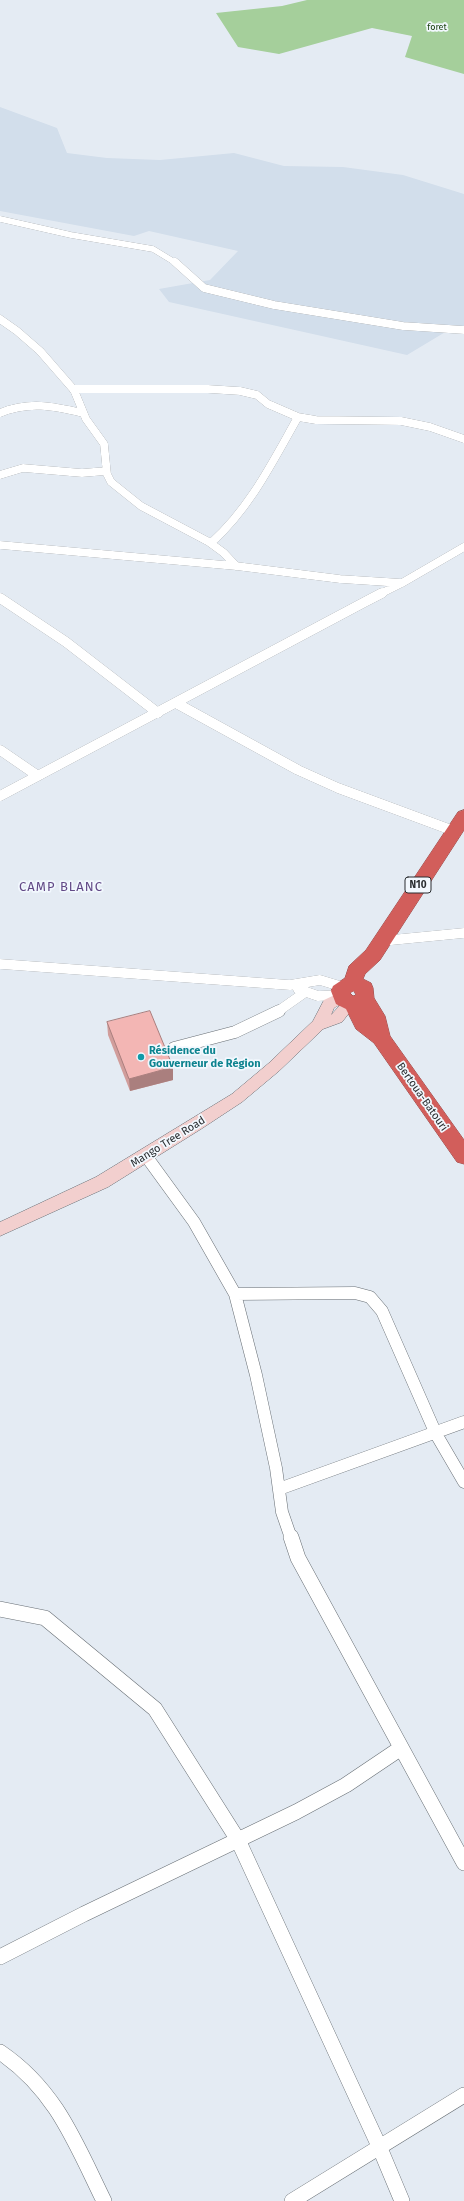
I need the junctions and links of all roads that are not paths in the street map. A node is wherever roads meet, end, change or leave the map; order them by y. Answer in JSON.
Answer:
{"nodes":[{"id":1,"x":0,"y":219,"type":"edge"},
{"id":2,"x":0,"y":319,"type":"edge"},
{"id":3,"x":464,"y":330,"type":"edge"},
{"id":4,"x":73,"y":389,"type":"junction"},
{"id":5,"x":0,"y":413,"type":"edge"},
{"id":6,"x":83,"y":413,"type":"junction"},
{"id":7,"x":298,"y":417,"type":"junction"},
{"id":8,"x":464,"y":439,"type":"edge"},
{"id":9,"x":106,"y":471,"type":"junction"},
{"id":10,"x":0,"y":475,"type":"edge"},
{"id":11,"x":212,"y":542,"type":"junction"},
{"id":12,"x":0,"y":545,"type":"edge"},
{"id":13,"x":464,"y":547,"type":"edge"},
{"id":14,"x":236,"y":566,"type":"junction"},
{"id":15,"x":402,"y":583,"type":"junction"},
{"id":16,"x":0,"y":598,"type":"edge"},
{"id":17,"x":176,"y":703,"type":"junction"},
{"id":18,"x":158,"y":713,"type":"junction"},
{"id":19,"x":0,"y":750,"type":"edge"},
{"id":20,"x":38,"y":776,"type":"junction"},
{"id":21,"x":0,"y":796,"type":"edge"},
{"id":22,"x":464,"y":816,"type":"edge"},
{"id":23,"x":454,"y":831,"type":"junction"},
{"id":24,"x":464,"y":934,"type":"edge"},
{"id":25,"x":377,"y":948,"type":"junction"},
{"id":26,"x":0,"y":964,"type":"edge"},
{"id":27,"x":290,"y":985,"type":"junction"},
{"id":28,"x":304,"y":993,"type":"junction"},
{"id":29,"x":351,"y":994,"type":"junction"},
{"id":30,"x":174,"y":1048,"type":"dead end"},
{"id":31,"x":146,"y":1156,"type":"junction"},
{"id":32,"x":464,"y":1156,"type":"edge"},
{"id":33,"x":0,"y":1229,"type":"edge"},
{"id":34,"x":235,"y":1294,"type":"junction"},
{"id":35,"x":464,"y":1422,"type":"edge"},
{"id":36,"x":436,"y":1434,"type":"junction"},
{"id":37,"x":464,"y":1482,"type":"edge"},
{"id":38,"x":279,"y":1489,"type":"junction"},
{"id":39,"x":0,"y":1609,"type":"edge"},
{"id":40,"x":401,"y":1748,"type":"junction"},
{"id":41,"x":238,"y":1840,"type":"junction"},
{"id":42,"x":464,"y":1863,"type":"edge"},
{"id":43,"x":0,"y":1957,"type":"edge"},
{"id":44,"x":0,"y":2052,"type":"edge"},
{"id":45,"x":464,"y":2095,"type":"edge"},
{"id":46,"x":379,"y":2146,"type":"junction"},
{"id":47,"x":104,"y":2201,"type":"edge"},
{"id":48,"x":292,"y":2201,"type":"edge"},
{"id":49,"x":402,"y":2201,"type":"edge"}],
"edges":[{"from":1,"to":3,"type":"street"},
{"from":2,"to":4,"type":"street"},
{"from":4,"to":6,"type":"street"},
{"from":4,"to":7,"type":"street"},
{"from":5,"to":6,"type":"street"},
{"from":6,"to":9,"type":"street"},
{"from":7,"to":8,"type":"street"},
{"from":7,"to":11,"type":"street"},
{"from":9,"to":10,"type":"street"},
{"from":9,"to":11,"type":"street"},
{"from":11,"to":14,"type":"street"},
{"from":12,"to":14,"type":"street"},
{"from":13,"to":15,"type":"street"},
{"from":14,"to":15,"type":"street"},
{"from":15,"to":17,"type":"street"},
{"from":16,"to":18,"type":"street"},
{"from":17,"to":18,"type":"street"},
{"from":17,"to":23,"type":"street"},
{"from":18,"to":20,"type":"street"},
{"from":19,"to":20,"type":"street"},
{"from":20,"to":21,"type":"street"},
{"from":22,"to":23,"type":"highway","number":"N10"},
{"from":23,"to":25,"type":"highway","number":"N10"},
{"from":24,"to":25,"type":"street"},
{"from":25,"to":29,"type":"highway"},
{"from":26,"to":27,"type":"street"},
{"from":27,"to":28,"type":"street"},
{"from":27,"to":29,"type":"street"},
{"from":28,"to":29,"type":"street"},
{"from":28,"to":30,"type":"street"},
{"from":29,"to":31,"type":"main road","name":"Mango Tree Road"},
{"from":29,"to":32,"type":"highway","name":"Bertoua-Batouri"},
{"from":31,"to":33,"type":"main road","name":"Mango Tree Road"},
{"from":31,"to":34,"type":"street"},
{"from":34,"to":36,"type":"street"},
{"from":34,"to":38,"type":"street"},
{"from":35,"to":36,"type":"street"},
{"from":36,"to":37,"type":"street"},
{"from":36,"to":38,"type":"street"},
{"from":38,"to":40,"type":"street"},
{"from":39,"to":41,"type":"street"},
{"from":40,"to":41,"type":"street"},
{"from":40,"to":42,"type":"street"},
{"from":41,"to":43,"type":"street"},
{"from":41,"to":46,"type":"street"},
{"from":44,"to":47,"type":"street"},
{"from":45,"to":46,"type":"street"},
{"from":46,"to":48,"type":"street"},
{"from":46,"to":49,"type":"street"}]}
